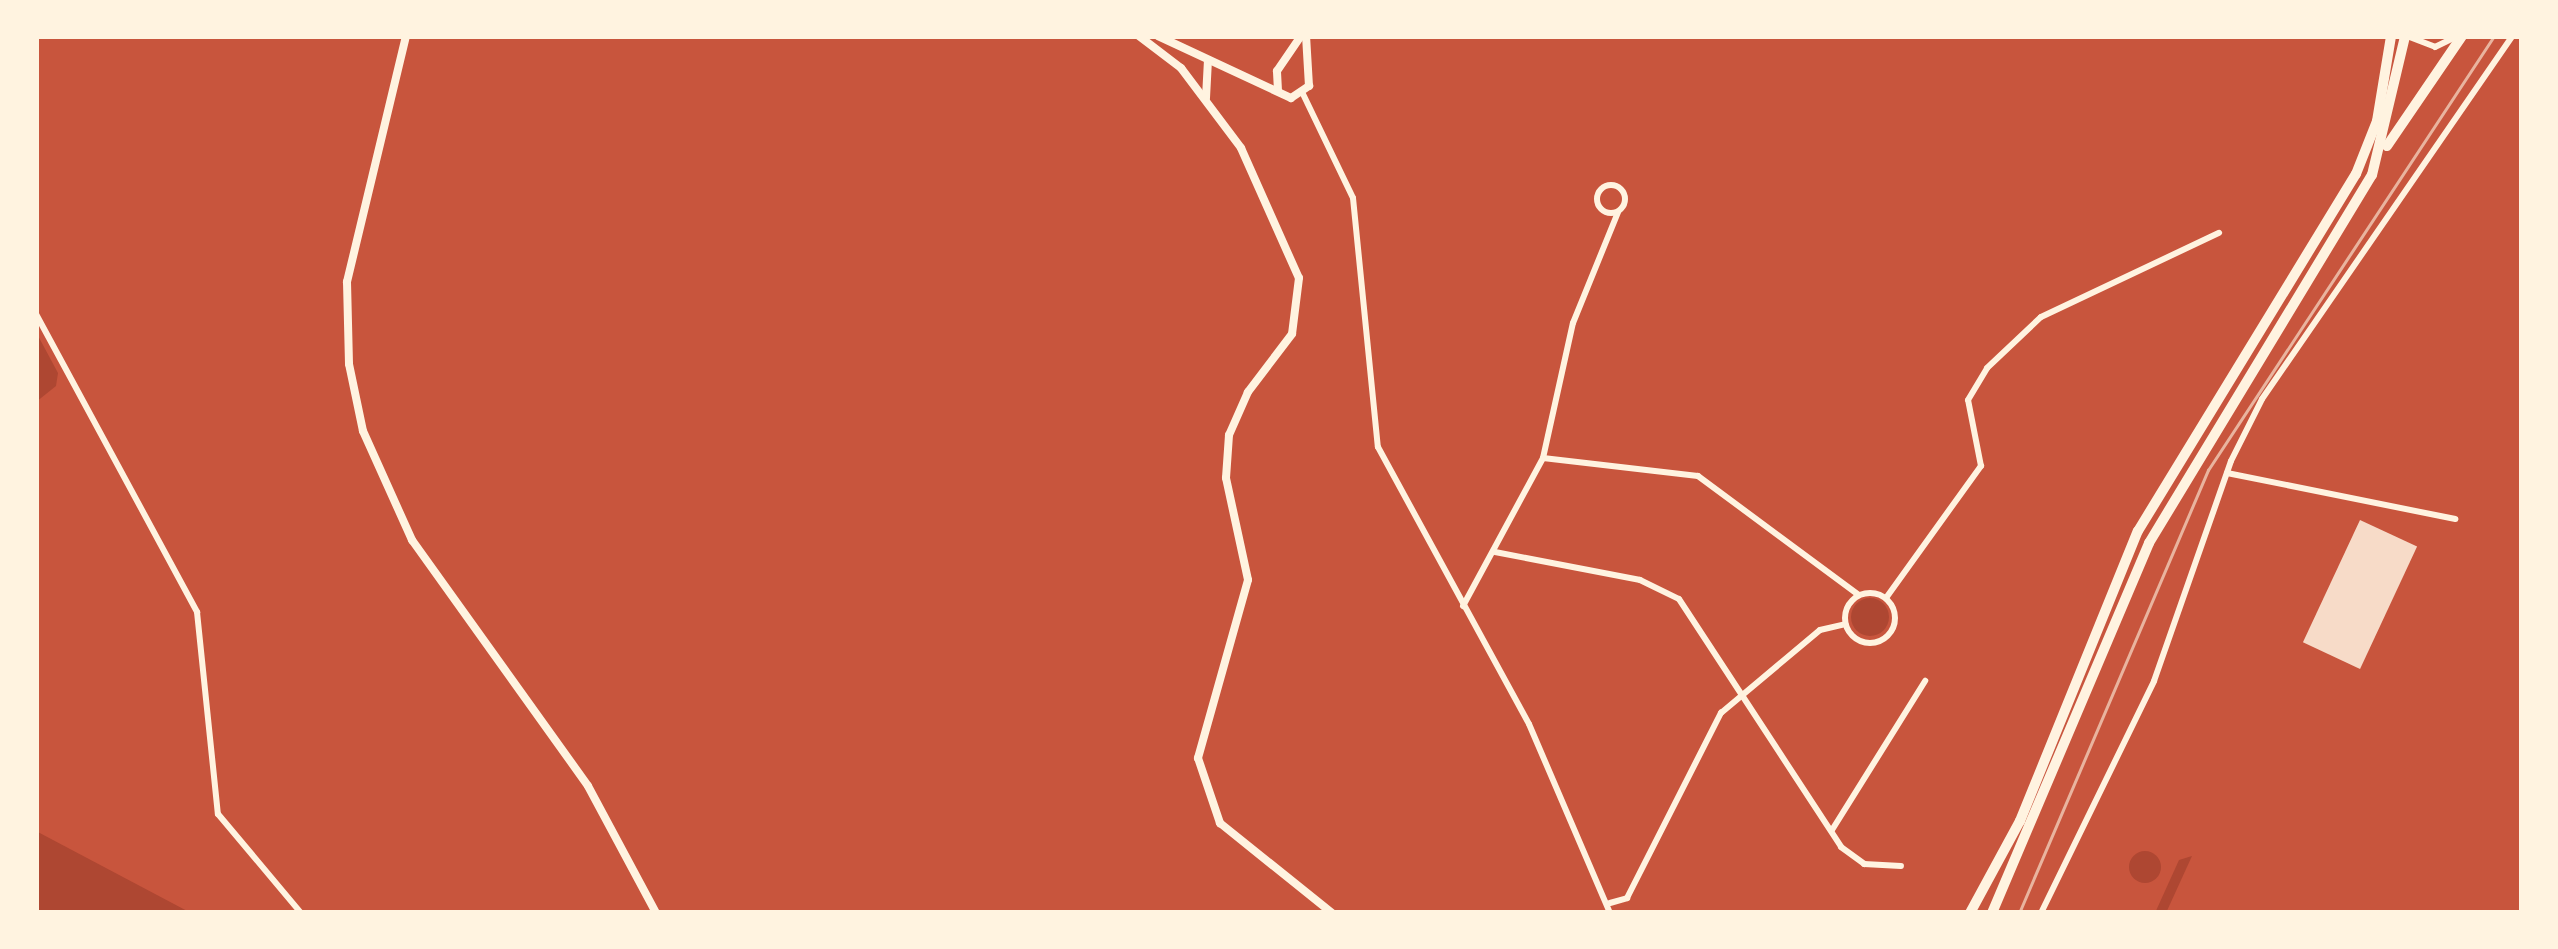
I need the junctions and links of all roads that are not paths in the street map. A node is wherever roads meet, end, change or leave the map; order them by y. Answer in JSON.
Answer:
{"nodes":[{"id":1,"x":406,"y":36,"type":"edge"},
{"id":2,"x":1139,"y":36,"type":"edge"},
{"id":3,"x":1158,"y":36,"type":"edge"},
{"id":4,"x":1304,"y":36,"type":"edge"},
{"id":5,"x":2391,"y":36,"type":"edge"},
{"id":6,"x":2406,"y":36,"type":"edge"},
{"id":7,"x":2460,"y":36,"type":"edge"},
{"id":8,"x":2512,"y":36,"type":"edge"},
{"id":9,"x":1191,"y":52,"type":"junction"},
{"id":10,"x":1208,"y":60,"type":"junction"},
{"id":11,"x":1280,"y":68,"type":"junction"},
{"id":12,"x":1307,"y":72,"type":"junction"},
{"id":13,"x":1243,"y":76,"type":"junction"},
{"id":14,"x":1190,"y":79,"type":"junction"},
{"id":15,"x":1304,"y":94,"type":"junction"},
{"id":16,"x":1282,"y":95,"type":"junction"},
{"id":17,"x":1207,"y":100,"type":"junction"},
{"id":18,"x":2377,"y":165,"type":"junction"},
{"id":19,"x":36,"y":186,"type":"edge"},
{"id":20,"x":1613,"y":213,"type":"junction"},
{"id":21,"x":36,"y":233,"type":"edge"},
{"id":22,"x":2219,"y":233,"type":"dead end"},
{"id":23,"x":36,"y":314,"type":"edge"},
{"id":24,"x":1543,"y":458,"type":"junction"},
{"id":25,"x":2227,"y":473,"type":"junction"},
{"id":26,"x":2455,"y":519,"type":"dead end"},
{"id":27,"x":1495,"y":552,"type":"junction"},
{"id":28,"x":1859,"y":595,"type":"junction"},
{"id":29,"x":1886,"y":598,"type":"junction"},
{"id":30,"x":1463,"y":606,"type":"junction"},
{"id":31,"x":1845,"y":624,"type":"junction"},
{"id":32,"x":1925,"y":681,"type":"dead end"},
{"id":33,"x":1744,"y":691,"type":"junction"},
{"id":34,"x":1832,"y":830,"type":"junction"},
{"id":35,"x":1901,"y":866,"type":"dead end"},
{"id":36,"x":1610,"y":908,"type":"edge"},
{"id":37,"x":301,"y":913,"type":"edge"},
{"id":38,"x":656,"y":913,"type":"edge"},
{"id":39,"x":1332,"y":913,"type":"edge"},
{"id":40,"x":1968,"y":913,"type":"edge"},
{"id":41,"x":1992,"y":913,"type":"edge"},
{"id":42,"x":2041,"y":913,"type":"edge"}],
"edges":[{"from":1,"to":38,"type":"street"},
{"from":2,"to":14,"type":"street"},
{"from":3,"to":9,"type":"street"},
{"from":4,"to":11,"type":"street"},
{"from":4,"to":12,"type":"street"},
{"from":5,"to":40,"type":"highway"},
{"from":6,"to":7,"type":"street"},
{"from":6,"to":18,"type":"highway"},
{"from":7,"to":18,"type":"highway"},
{"from":8,"to":25,"type":"street"},
{"from":9,"to":10,"type":"street"},
{"from":9,"to":14,"type":"street"},
{"from":10,"to":13,"type":"street"},
{"from":10,"to":17,"type":"street"},
{"from":11,"to":12,"type":"street"},
{"from":11,"to":13,"type":"street"},
{"from":11,"to":16,"type":"street"},
{"from":12,"to":15,"type":"street"},
{"from":13,"to":16,"type":"street"},
{"from":14,"to":17,"type":"street"},
{"from":15,"to":16,"type":"street"},
{"from":15,"to":30,"type":"street"},
{"from":17,"to":39,"type":"street"},
{"from":18,"to":41,"type":"highway"},
{"from":19,"to":21,"type":"street"},
{"from":20,"to":20,"type":"street"},
{"from":20,"to":24,"type":"street"},
{"from":22,"to":29,"type":"street"},
{"from":23,"to":37,"type":"street"},
{"from":24,"to":27,"type":"street"},
{"from":24,"to":28,"type":"street"},
{"from":25,"to":26,"type":"street"},
{"from":25,"to":42,"type":"street"},
{"from":27,"to":30,"type":"street"},
{"from":27,"to":33,"type":"street"},
{"from":28,"to":29,"type":"street"},
{"from":28,"to":31,"type":"street"},
{"from":29,"to":31,"type":"street"},
{"from":30,"to":36,"type":"street"},
{"from":31,"to":33,"type":"street"},
{"from":32,"to":34,"type":"street"},
{"from":33,"to":34,"type":"street"},
{"from":33,"to":36,"type":"street"},
{"from":34,"to":35,"type":"street"}]}
